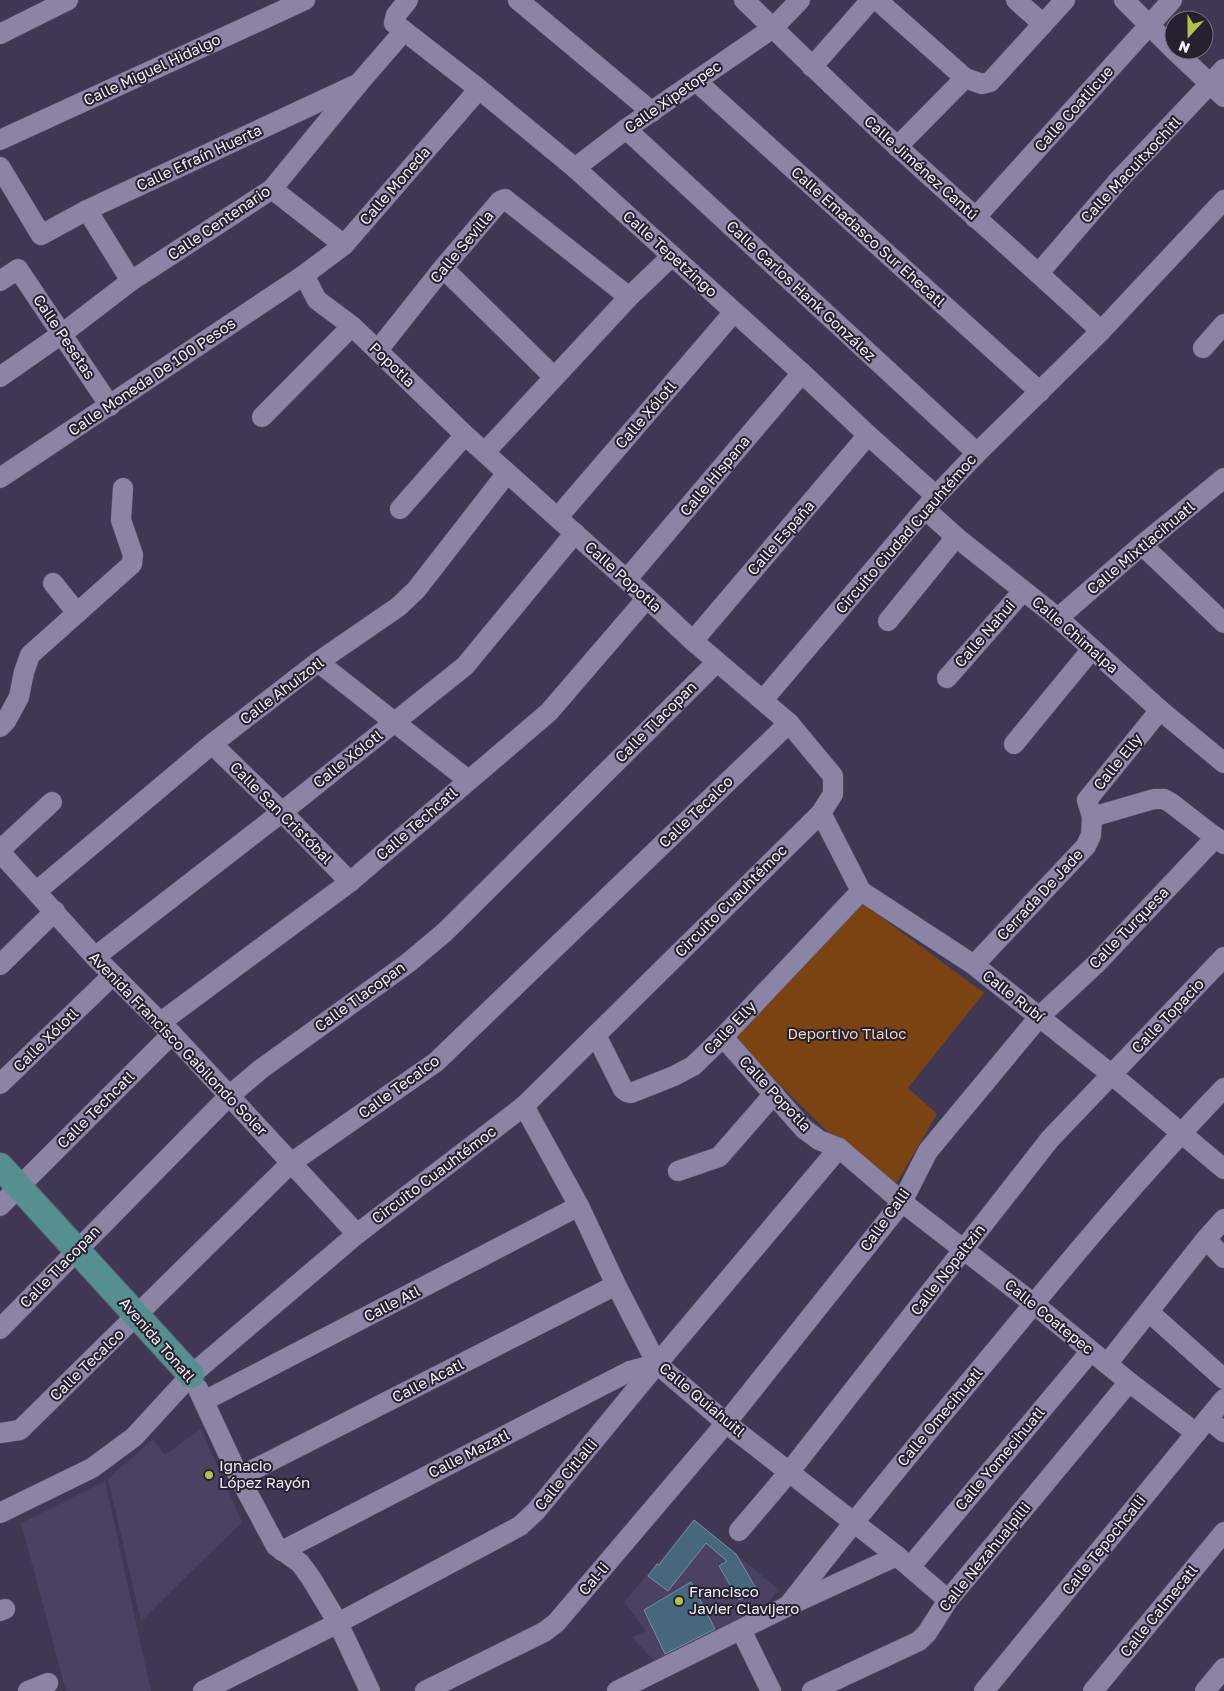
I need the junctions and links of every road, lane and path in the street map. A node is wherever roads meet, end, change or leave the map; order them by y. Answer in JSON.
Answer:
{"nodes":[{"id":1,"x":68,"y":0,"type":"edge"},
{"id":2,"x":305,"y":0,"type":"edge"},
{"id":3,"x":408,"y":0,"type":"edge"},
{"id":4,"x":518,"y":0,"type":"edge"},
{"id":5,"x":744,"y":0,"type":"edge"},
{"id":6,"x":800,"y":0,"type":"edge"},
{"id":7,"x":871,"y":0,"type":"edge"},
{"id":8,"x":877,"y":0,"type":"edge"},
{"id":9,"x":1016,"y":0,"type":"edge"},
{"id":10,"x":1065,"y":0,"type":"edge"},
{"id":11,"x":1124,"y":0,"type":"edge"},
{"id":12,"x":1172,"y":0,"type":"edge"},
{"id":13,"x":1043,"y":24,"type":"junction"},
{"id":14,"x":1149,"y":26,"type":"junction"},
{"id":15,"x":399,"y":27,"type":"junction"},
{"id":16,"x":773,"y":28,"type":"junction"},
{"id":17,"x":0,"y":34,"type":"edge"},
{"id":18,"x":1164,"y":40,"type":"edge"},
{"id":19,"x":1184,"y":60,"type":"edge"},
{"id":20,"x":812,"y":67,"type":"junction"},
{"id":21,"x":1224,"y":69,"type":"edge"},
{"id":22,"x":964,"y":78,"type":"junction"},
{"id":23,"x":696,"y":81,"type":"junction"},
{"id":24,"x":359,"y":83,"type":"junction"},
{"id":25,"x":479,"y":89,"type":"junction"},
{"id":26,"x":1217,"y":91,"type":"edge"},
{"id":27,"x":652,"y":112,"type":"junction"},
{"id":28,"x":626,"y":129,"type":"junction"},
{"id":29,"x":0,"y":140,"type":"edge"},
{"id":30,"x":897,"y":147,"type":"junction"},
{"id":31,"x":0,"y":167,"type":"edge"},
{"id":32,"x":575,"y":168,"type":"junction"},
{"id":33,"x":6,"y":189,"type":"edge"},
{"id":34,"x":272,"y":189,"type":"junction"},
{"id":35,"x":1224,"y":200,"type":"edge"},
{"id":36,"x":87,"y":210,"type":"junction"},
{"id":37,"x":975,"y":218,"type":"junction"},
{"id":38,"x":344,"y":244,"type":"junction"},
{"id":39,"x":672,"y":256,"type":"junction"},
{"id":40,"x":443,"y":268,"type":"junction"},
{"id":41,"x":1039,"y":273,"type":"junction"},
{"id":42,"x":304,"y":275,"type":"junction"},
{"id":43,"x":0,"y":281,"type":"edge"},
{"id":44,"x":131,"y":281,"type":"junction"},
{"id":45,"x":629,"y":297,"type":"junction"},
{"id":46,"x":734,"y":312,"type":"junction"},
{"id":47,"x":1224,"y":324,"type":"edge"},
{"id":48,"x":352,"y":326,"type":"junction"},
{"id":49,"x":1101,"y":331,"type":"junction"},
{"id":50,"x":63,"y":333,"type":"junction"},
{"id":51,"x":1204,"y":348,"type":"dead end"},
{"id":52,"x":378,"y":350,"type":"junction"},
{"id":53,"x":802,"y":372,"type":"junction"},
{"id":54,"x":0,"y":377,"type":"edge"},
{"id":55,"x":554,"y":377,"type":"junction"},
{"id":56,"x":1040,"y":392,"type":"junction"},
{"id":57,"x":110,"y":406,"type":"junction"},
{"id":58,"x":262,"y":417,"type":"dead end"},
{"id":59,"x":465,"y":434,"type":"junction"},
{"id":60,"x":868,"y":436,"type":"junction"},
{"id":61,"x":485,"y":452,"type":"junction"},
{"id":62,"x":977,"y":453,"type":"junction"},
{"id":63,"x":507,"y":473,"type":"junction"},
{"id":64,"x":0,"y":478,"type":"edge"},
{"id":65,"x":123,"y":488,"type":"dead end"},
{"id":66,"x":1220,"y":488,"type":"edge"},
{"id":67,"x":931,"y":502,"type":"junction"},
{"id":68,"x":400,"y":509,"type":"dead end"},
{"id":69,"x":558,"y":517,"type":"junction"},
{"id":70,"x":575,"y":533,"type":"junction"},
{"id":71,"x":956,"y":537,"type":"junction"},
{"id":72,"x":1142,"y":545,"type":"junction"},
{"id":73,"x":627,"y":580,"type":"junction"},
{"id":74,"x":53,"y":583,"type":"dead end"},
{"id":75,"x":1023,"y":591,"type":"junction"},
{"id":76,"x":648,"y":598,"type":"junction"},
{"id":77,"x":77,"y":613,"type":"junction"},
{"id":78,"x":1058,"y":618,"type":"junction"},
{"id":79,"x":888,"y":621,"type":"dead end"},
{"id":80,"x":1224,"y":623,"type":"edge"},
{"id":81,"x":693,"y":641,"type":"junction"},
{"id":82,"x":1092,"y":649,"type":"junction"},
{"id":83,"x":318,"y":662,"type":"junction"},
{"id":84,"x":717,"y":662,"type":"junction"},
{"id":85,"x":947,"y":678,"type":"dead end"},
{"id":86,"x":763,"y":700,"type":"junction"},
{"id":87,"x":1160,"y":710,"type":"junction"},
{"id":88,"x":396,"y":722,"type":"junction"},
{"id":89,"x":789,"y":723,"type":"junction"},
{"id":90,"x":0,"y":727,"type":"edge"},
{"id":91,"x":212,"y":744,"type":"junction"},
{"id":92,"x":1014,"y":744,"type":"dead end"},
{"id":93,"x":1224,"y":763,"type":"edge"},
{"id":94,"x":468,"y":780,"type":"junction"},
{"id":95,"x":52,"y":802,"type":"dead end"},
{"id":96,"x":282,"y":812,"type":"junction"},
{"id":97,"x":821,"y":813,"type":"junction"},
{"id":98,"x":1092,"y":817,"type":"junction"},
{"id":99,"x":1220,"y":841,"type":"edge"},
{"id":100,"x":0,"y":851,"type":"edge"},
{"id":101,"x":350,"y":882,"type":"junction"},
{"id":102,"x":861,"y":891,"type":"junction"},
{"id":103,"x":37,"y":892,"type":"junction"},
{"id":104,"x":55,"y":912,"type":"junction"},
{"id":105,"x":95,"y":957,"type":"junction"},
{"id":106,"x":1224,"y":957,"type":"edge"},
{"id":107,"x":0,"y":965,"type":"edge"},
{"id":108,"x":974,"y":965,"type":"junction"},
{"id":109,"x":113,"y":975,"type":"junction"},
{"id":110,"x":1040,"y":1016,"type":"junction"},
{"id":111,"x":166,"y":1028,"type":"junction"},
{"id":112,"x":596,"y":1035,"type":"junction"},
{"id":113,"x":723,"y":1037,"type":"junction"},
{"id":114,"x":1111,"y":1074,"type":"junction"},
{"id":115,"x":0,"y":1084,"type":"edge"},
{"id":116,"x":1224,"y":1088,"type":"edge"},
{"id":117,"x":774,"y":1094,"type":"junction"},
{"id":118,"x":229,"y":1096,"type":"junction"},
{"id":119,"x":524,"y":1106,"type":"junction"},
{"id":120,"x":1181,"y":1132,"type":"junction"},
{"id":121,"x":839,"y":1148,"type":"junction"},
{"id":122,"x":291,"y":1163,"type":"junction"},
{"id":123,"x":0,"y":1166,"type":"edge"},
{"id":124,"x":1224,"y":1169,"type":"edge"},
{"id":125,"x":678,"y":1171,"type":"dead end"},
{"id":126,"x":19,"y":1186,"type":"junction"},
{"id":127,"x":902,"y":1202,"type":"junction"},
{"id":128,"x":0,"y":1206,"type":"edge"},
{"id":129,"x":579,"y":1206,"type":"junction"},
{"id":130,"x":1224,"y":1219,"type":"edge"},
{"id":131,"x":357,"y":1234,"type":"junction"},
{"id":132,"x":1206,"y":1239,"type":"junction"},
{"id":133,"x":77,"y":1249,"type":"junction"},
{"id":134,"x":965,"y":1250,"type":"junction"},
{"id":135,"x":1224,"y":1258,"type":"edge"},
{"id":136,"x":616,"y":1285,"type":"junction"},
{"id":137,"x":1034,"y":1304,"type":"junction"},
{"id":138,"x":1149,"y":1312,"type":"junction"},
{"id":139,"x":137,"y":1316,"type":"junction"},
{"id":140,"x":0,"y":1329,"type":"edge"},
{"id":141,"x":1091,"y":1351,"type":"junction"},
{"id":142,"x":657,"y":1364,"type":"junction"},
{"id":143,"x":1106,"y":1364,"type":"junction"},
{"id":144,"x":191,"y":1375,"type":"junction"},
{"id":145,"x":1224,"y":1379,"type":"edge"},
{"id":146,"x":1129,"y":1382,"type":"junction"},
{"id":147,"x":1224,"y":1400,"type":"edge"},
{"id":148,"x":204,"y":1401,"type":"junction"},
{"id":149,"x":726,"y":1423,"type":"junction"},
{"id":150,"x":1202,"y":1426,"type":"junction"},
{"id":151,"x":1224,"y":1432,"type":"edge"},
{"id":152,"x":0,"y":1433,"type":"edge"},
{"id":153,"x":790,"y":1471,"type":"junction"},
{"id":154,"x":239,"y":1477,"type":"junction"},
{"id":155,"x":0,"y":1513,"type":"edge"},
{"id":156,"x":853,"y":1522,"type":"junction"},
{"id":157,"x":739,"y":1531,"type":"dead end"},
{"id":158,"x":1224,"y":1532,"type":"edge"},
{"id":159,"x":282,"y":1551,"type":"junction"},
{"id":160,"x":903,"y":1562,"type":"junction"},
{"id":161,"x":948,"y":1600,"type":"junction"},
{"id":162,"x":788,"y":1606,"type":"junction"},
{"id":163,"x":338,"y":1623,"type":"junction"},
{"id":164,"x":741,"y":1630,"type":"junction"},
{"id":165,"x":1224,"y":1668,"type":"edge"},
{"id":166,"x":48,"y":1682,"type":"dead end"},
{"id":167,"x":28,"y":1691,"type":"edge"},
{"id":168,"x":203,"y":1691,"type":"edge"},
{"id":169,"x":370,"y":1691,"type":"edge"},
{"id":170,"x":426,"y":1691,"type":"edge"},
{"id":171,"x":617,"y":1691,"type":"edge"},
{"id":172,"x":771,"y":1691,"type":"edge"},
{"id":173,"x":812,"y":1691,"type":"edge"},
{"id":174,"x":984,"y":1691,"type":"edge"},
{"id":175,"x":1093,"y":1691,"type":"edge"},
{"id":176,"x":1205,"y":1691,"type":"edge"}],
"edges":[{"from":1,"to":17,"type":"street"},
{"from":2,"to":29,"type":"street","name":"Calle Miguel Hidalgo"},
{"from":3,"to":15,"type":"street","name":"Calle Centenario"},
{"from":4,"to":27,"type":"street"},
{"from":5,"to":16,"type":"street","name":"Calle Jiménez Cantú"},
{"from":6,"to":16,"type":"street"},
{"from":7,"to":20,"type":"street"},
{"from":8,"to":22,"type":"street"},
{"from":9,"to":13,"type":"street"},
{"from":10,"to":13,"type":"street"},
{"from":11,"to":14,"type":"street"},
{"from":12,"to":14,"type":"street","name":"Calle Coatlicue"},
{"from":13,"to":22,"type":"street"},
{"from":14,"to":18,"type":"street"},
{"from":14,"to":37,"type":"street","name":"Calle Coatlicue"},
{"from":15,"to":24,"type":"street","name":"Calle Centenario"},
{"from":15,"to":25,"type":"street","name":"Calle Tepetzingo"},
{"from":16,"to":20,"type":"street","name":"Calle Jiménez Cantú"},
{"from":16,"to":23,"type":"street","name":"Calle Xipetopec"},
{"from":19,"to":26,"type":"street"},
{"from":20,"to":30,"type":"street","name":"Calle Jiménez Cantú"},
{"from":21,"to":26,"type":"street","name":"Calle Macuitxochitl"},
{"from":22,"to":30,"type":"street"},
{"from":23,"to":27,"type":"street","name":"Calle Xipetopec"},
{"from":23,"to":56,"type":"street","name":"Calle Emadasco Sur Ehecatl"},
{"from":24,"to":34,"type":"street","name":"Calle Centenario"},
{"from":24,"to":36,"type":"street","name":"Calle Efraín Huerta"},
{"from":25,"to":32,"type":"street","name":"Calle Tepetzingo"},
{"from":25,"to":38,"type":"street","name":"Calle Moneda"},
{"from":26,"to":41,"type":"street","name":"Calle Macuitxochitl"},
{"from":27,"to":28,"type":"street","name":"Calle Xipetopec"},
{"from":28,"to":32,"type":"street","name":"Calle Xipetopec"},
{"from":28,"to":62,"type":"street","name":"Calle Carlos Hank González"},
{"from":30,"to":37,"type":"street","name":"Calle Jiménez Cantú"},
{"from":31,"to":33,"type":"street"},
{"from":32,"to":39,"type":"street","name":"Calle Tepetzingo"},
{"from":33,"to":36,"type":"street","name":"Calle Efraín Huerta"},
{"from":34,"to":38,"type":"street"},
{"from":34,"to":44,"type":"street","name":"Calle Centenario"},
{"from":35,"to":49,"type":"street","name":"Circuito Ciudad Cuauhtémoc"},
{"from":36,"to":44,"type":"street"},
{"from":37,"to":41,"type":"street","name":"Calle Jiménez Cantú"},
{"from":38,"to":42,"type":"street","name":"Calle Moneda"},
{"from":39,"to":45,"type":"street"},
{"from":39,"to":46,"type":"street","name":"Calle Tepetzingo"},
{"from":40,"to":45,"type":"street","name":"Calle Sevilla"},
{"from":40,"to":52,"type":"street","name":"Calle Sevilla"},
{"from":40,"to":55,"type":"street"},
{"from":41,"to":49,"type":"street","name":"Calle Jiménez Cantú"},
{"from":42,"to":48,"type":"street","name":"Popotla"},
{"from":42,"to":57,"type":"street","name":"Calle Moneda De 100 Pesos"},
{"from":43,"to":50,"type":"street","name":"Calle Pesetas"},
{"from":44,"to":50,"type":"street","name":"Calle Centenario"},
{"from":45,"to":55,"type":"street"},
{"from":46,"to":53,"type":"street","name":"Calle Tepetzingo"},
{"from":46,"to":69,"type":"street","name":"Calle Xólotl"},
{"from":47,"to":51,"type":"street"},
{"from":48,"to":52,"type":"street","name":"Popotla"},
{"from":48,"to":58,"type":"street"},
{"from":49,"to":56,"type":"street","name":"Circuito Ciudad Cuauhtémoc"},
{"from":50,"to":54,"type":"street","name":"Calle Centenario"},
{"from":50,"to":57,"type":"street","name":"Calle Pesetas"},
{"from":52,"to":59,"type":"street","name":"Popotla"},
{"from":53,"to":60,"type":"street","name":"Calle Tepetzingo"},
{"from":53,"to":73,"type":"street","name":"Calle Hispana"},
{"from":55,"to":61,"type":"street"},
{"from":56,"to":62,"type":"street","name":"Circuito Ciudad Cuauhtémoc"},
{"from":57,"to":64,"type":"street","name":"Calle Moneda De 100 Pesos"},
{"from":59,"to":61,"type":"street","name":"Popotla"},
{"from":59,"to":68,"type":"street"},
{"from":60,"to":67,"type":"street","name":"Calle Tepetzingo"},
{"from":60,"to":81,"type":"street","name":"Calle España"},
{"from":61,"to":63,"type":"street","name":"Calle Popotla"},
{"from":62,"to":67,"type":"street","name":"Circuito Ciudad Cuauhtémoc"},
{"from":63,"to":69,"type":"street","name":"Calle Popotla"},
{"from":63,"to":83,"type":"street","name":"Calle Ahuizotl"},
{"from":65,"to":77,"type":"street"},
{"from":66,"to":72,"type":"street","name":"Calle Mixtlacihuatl"},
{"from":67,"to":71,"type":"street","name":"Calle Chimalpa"},
{"from":67,"to":86,"type":"street","name":"Circuito Ciudad Cuauhtémoc"},
{"from":69,"to":70,"type":"street","name":"Calle Popotla"},
{"from":70,"to":73,"type":"street","name":"Calle Popotla"},
{"from":70,"to":88,"type":"street","name":"Calle Xólotl"},
{"from":71,"to":75,"type":"street","name":"Calle Chimalpa"},
{"from":71,"to":79,"type":"street"},
{"from":72,"to":78,"type":"street","name":"Calle Mixtlacihuatl"},
{"from":72,"to":80,"type":"street"},
{"from":73,"to":76,"type":"street","name":"Calle Popotla"},
{"from":74,"to":77,"type":"street"},
{"from":75,"to":78,"type":"street","name":"Calle Chimalpa"},
{"from":75,"to":85,"type":"street","name":"Calle Nahui"},
{"from":76,"to":81,"type":"street","name":"Calle Popotla"},
{"from":76,"to":94,"type":"street","name":"Calle Techcatl"},
{"from":77,"to":90,"type":"street"},
{"from":78,"to":82,"type":"street","name":"Calle Chimalpa"},
{"from":81,"to":84,"type":"street","name":"Calle Popotla"},
{"from":82,"to":87,"type":"street","name":"Calle Chimalpa"},
{"from":82,"to":92,"type":"street"},
{"from":83,"to":88,"type":"street"},
{"from":83,"to":91,"type":"street","name":"Calle Ahuizotl"},
{"from":84,"to":86,"type":"street","name":"Calle Popotla"},
{"from":84,"to":118,"type":"street","name":"Calle Tlacopan"},
{"from":86,"to":89,"type":"street"},
{"from":87,"to":93,"type":"street","name":"Calle Chimalpa"},
{"from":87,"to":98,"type":"street","name":"Calle Elly"},
{"from":88,"to":94,"type":"street"},
{"from":88,"to":96,"type":"street","name":"Calle Xólotl"},
{"from":89,"to":97,"type":"street","name":"Circuito Cuauhtémoc"},
{"from":89,"to":122,"type":"street","name":"Calle Tecalco"},
{"from":91,"to":96,"type":"street","name":"Calle San Cristóbal"},
{"from":91,"to":103,"type":"street","name":"Calle Ahuizotl"},
{"from":94,"to":101,"type":"street","name":"Calle Techcatl"},
{"from":95,"to":100,"type":"street"},
{"from":96,"to":101,"type":"street","name":"Calle San Cristóbal"},
{"from":96,"to":105,"type":"street","name":"Calle Xólotl"},
{"from":97,"to":102,"type":"street","name":"Calle Rubí"},
{"from":97,"to":112,"type":"street","name":"Circuito Cuauhtémoc"},
{"from":98,"to":99,"type":"street"},
{"from":98,"to":108,"type":"street","name":"Cerrada De Jade"},
{"from":99,"to":110,"type":"street","name":"Calle Turquesa"},
{"from":100,"to":103,"type":"street","name":"Avenida Francisco Gabilondo Soler"},
{"from":101,"to":111,"type":"street","name":"Calle Techcatl"},
{"from":102,"to":108,"type":"street","name":"Calle Rubí"},
{"from":102,"to":113,"type":"street","name":"Calle Elly"},
{"from":103,"to":104,"type":"street","name":"Avenida Francisco Gabilondo Soler"},
{"from":104,"to":105,"type":"street","name":"Avenida Francisco Gabilondo Soler"},
{"from":104,"to":107,"type":"street"},
{"from":105,"to":109,"type":"street","name":"Avenida Francisco Gabilondo Soler"},
{"from":106,"to":114,"type":"street","name":"Calle Topacio"},
{"from":108,"to":110,"type":"street","name":"Calle Rubí"},
{"from":109,"to":111,"type":"street","name":"Avenida Francisco Gabilondo Soler"},
{"from":109,"to":115,"type":"street","name":"Calle Xólotl"},
{"from":110,"to":114,"type":"street","name":"Calle Rubí"},
{"from":110,"to":127,"type":"street","name":"Calle Calli"},
{"from":111,"to":118,"type":"street","name":"Avenida Francisco Gabilondo Soler"},
{"from":111,"to":126,"type":"street","name":"Calle Techcatl"},
{"from":112,"to":113,"type":"street","name":"Calle Elly"},
{"from":112,"to":119,"type":"street","name":"Circuito Cuauhtémoc"},
{"from":113,"to":117,"type":"street","name":"Calle Popotla"},
{"from":114,"to":120,"type":"street","name":"Calle Rubí"},
{"from":114,"to":134,"type":"street","name":"Calle Nopaltzin"},
{"from":116,"to":120,"type":"street","name":"Calle Omecihuatl"},
{"from":117,"to":121,"type":"street","name":"Calle Popotla"},
{"from":117,"to":125,"type":"street"},
{"from":118,"to":122,"type":"street","name":"Avenida Francisco Gabilondo Soler"},
{"from":118,"to":133,"type":"street","name":"Calle Tlacopan"},
{"from":119,"to":129,"type":"street","name":"Calle Quiahuitl"},
{"from":119,"to":131,"type":"street","name":"Circuito Cuauhtémoc"},
{"from":120,"to":124,"type":"street","name":"Calle Rubí"},
{"from":120,"to":137,"type":"street","name":"Calle Omecihuatl"},
{"from":121,"to":127,"type":"street","name":"Calle Popotla"},
{"from":121,"to":142,"type":"street","name":"Calle Citlalli"},
{"from":122,"to":131,"type":"street","name":"Avenida Francisco Gabilondo Soler"},
{"from":122,"to":139,"type":"street","name":"Calle Tecalco"},
{"from":123,"to":126,"type":"main road","name":"Avenida Tonatl"},
{"from":126,"to":128,"type":"street","name":"Calle Techcatl"},
{"from":126,"to":133,"type":"main road","name":"Avenida Tonatl"},
{"from":127,"to":134,"type":"street","name":"Calle Coatepec"},
{"from":127,"to":149,"type":"street","name":"Calle Calli"},
{"from":129,"to":136,"type":"street","name":"Calle Quiahuitl"},
{"from":129,"to":148,"type":"street","name":"Calle Atl"},
{"from":130,"to":132,"type":"street"},
{"from":131,"to":144,"type":"street","name":"Circuito Cuauhtémoc"},
{"from":132,"to":135,"type":"street"},
{"from":132,"to":138,"type":"street"},
{"from":133,"to":139,"type":"main road","name":"Avenida Tonatl"},
{"from":133,"to":140,"type":"street","name":"Calle Tlacopan"},
{"from":134,"to":137,"type":"street","name":"Calle Coatepec"},
{"from":134,"to":153,"type":"street","name":"Calle Nopaltzin"},
{"from":136,"to":142,"type":"street","name":"Calle Quiahuitl"},
{"from":136,"to":154,"type":"street","name":"Calle Acatl"},
{"from":137,"to":141,"type":"street","name":"Calle Coatepec"},
{"from":137,"to":156,"type":"street","name":"Calle Omecihuatl"},
{"from":138,"to":143,"type":"street"},
{"from":138,"to":145,"type":"street"},
{"from":139,"to":144,"type":"main road","name":"Avenida Tonatl"},
{"from":139,"to":152,"type":"street","name":"Calle Tecalco"},
{"from":141,"to":143,"type":"street","name":"Calle Coatepec"},
{"from":141,"to":160,"type":"street","name":"Calle Yomecihuatl"},
{"from":142,"to":149,"type":"street","name":"Calle Quiahuitl"},
{"from":142,"to":159,"type":"street","name":"Calle Mazatl"},
{"from":142,"to":163,"type":"street","name":"Calle Citlalli"},
{"from":143,"to":146,"type":"street","name":"Calle Coatepec"},
{"from":144,"to":148,"type":"street","name":"Avenida Tonatl"},
{"from":144,"to":155,"type":"street","name":"Circuito Cuauhtémoc"},
{"from":146,"to":150,"type":"street","name":"Calle Coatepec"},
{"from":146,"to":161,"type":"street","name":"Calle Nezahualpilli"},
{"from":147,"to":150,"type":"street","name":"Calle Tepochcalli"},
{"from":148,"to":154,"type":"street","name":"Avenida Tonatl"},
{"from":149,"to":153,"type":"street","name":"Calle Quiahuitl"},
{"from":149,"to":170,"type":"street","name":"Cal-li"},
{"from":150,"to":151,"type":"street","name":"Calle Coatepec"},
{"from":150,"to":174,"type":"street","name":"Calle Tepochcalli"},
{"from":153,"to":156,"type":"street","name":"Calle Quiahuitl"},
{"from":153,"to":157,"type":"street","name":"Calle Nopaltzin"},
{"from":154,"to":159,"type":"street","name":"Avenida Tonatl"},
{"from":156,"to":160,"type":"street","name":"Calle Quiahuitl"},
{"from":156,"to":162,"type":"street","name":"Calle Omecihuatl"},
{"from":158,"to":175,"type":"street","name":"Calle Calmecatl"},
{"from":159,"to":163,"type":"street","name":"Avenida Tonatl"},
{"from":160,"to":161,"type":"street","name":"Calle Quiahuitl"},
{"from":160,"to":162,"type":"street"},
{"from":161,"to":173,"type":"street","name":"Calle Nezahualpilli"},
{"from":162,"to":164,"type":"street","name":"Calle Omecihuatl"},
{"from":163,"to":168,"type":"street","name":"Calle Citlalli"},
{"from":163,"to":169,"type":"street","name":"Avenida Tonatl"},
{"from":164,"to":171,"type":"street","name":"Calle Omecihuatl"},
{"from":164,"to":172,"type":"street"},
{"from":165,"to":176,"type":"street"},
{"from":166,"to":167,"type":"street"}]}
